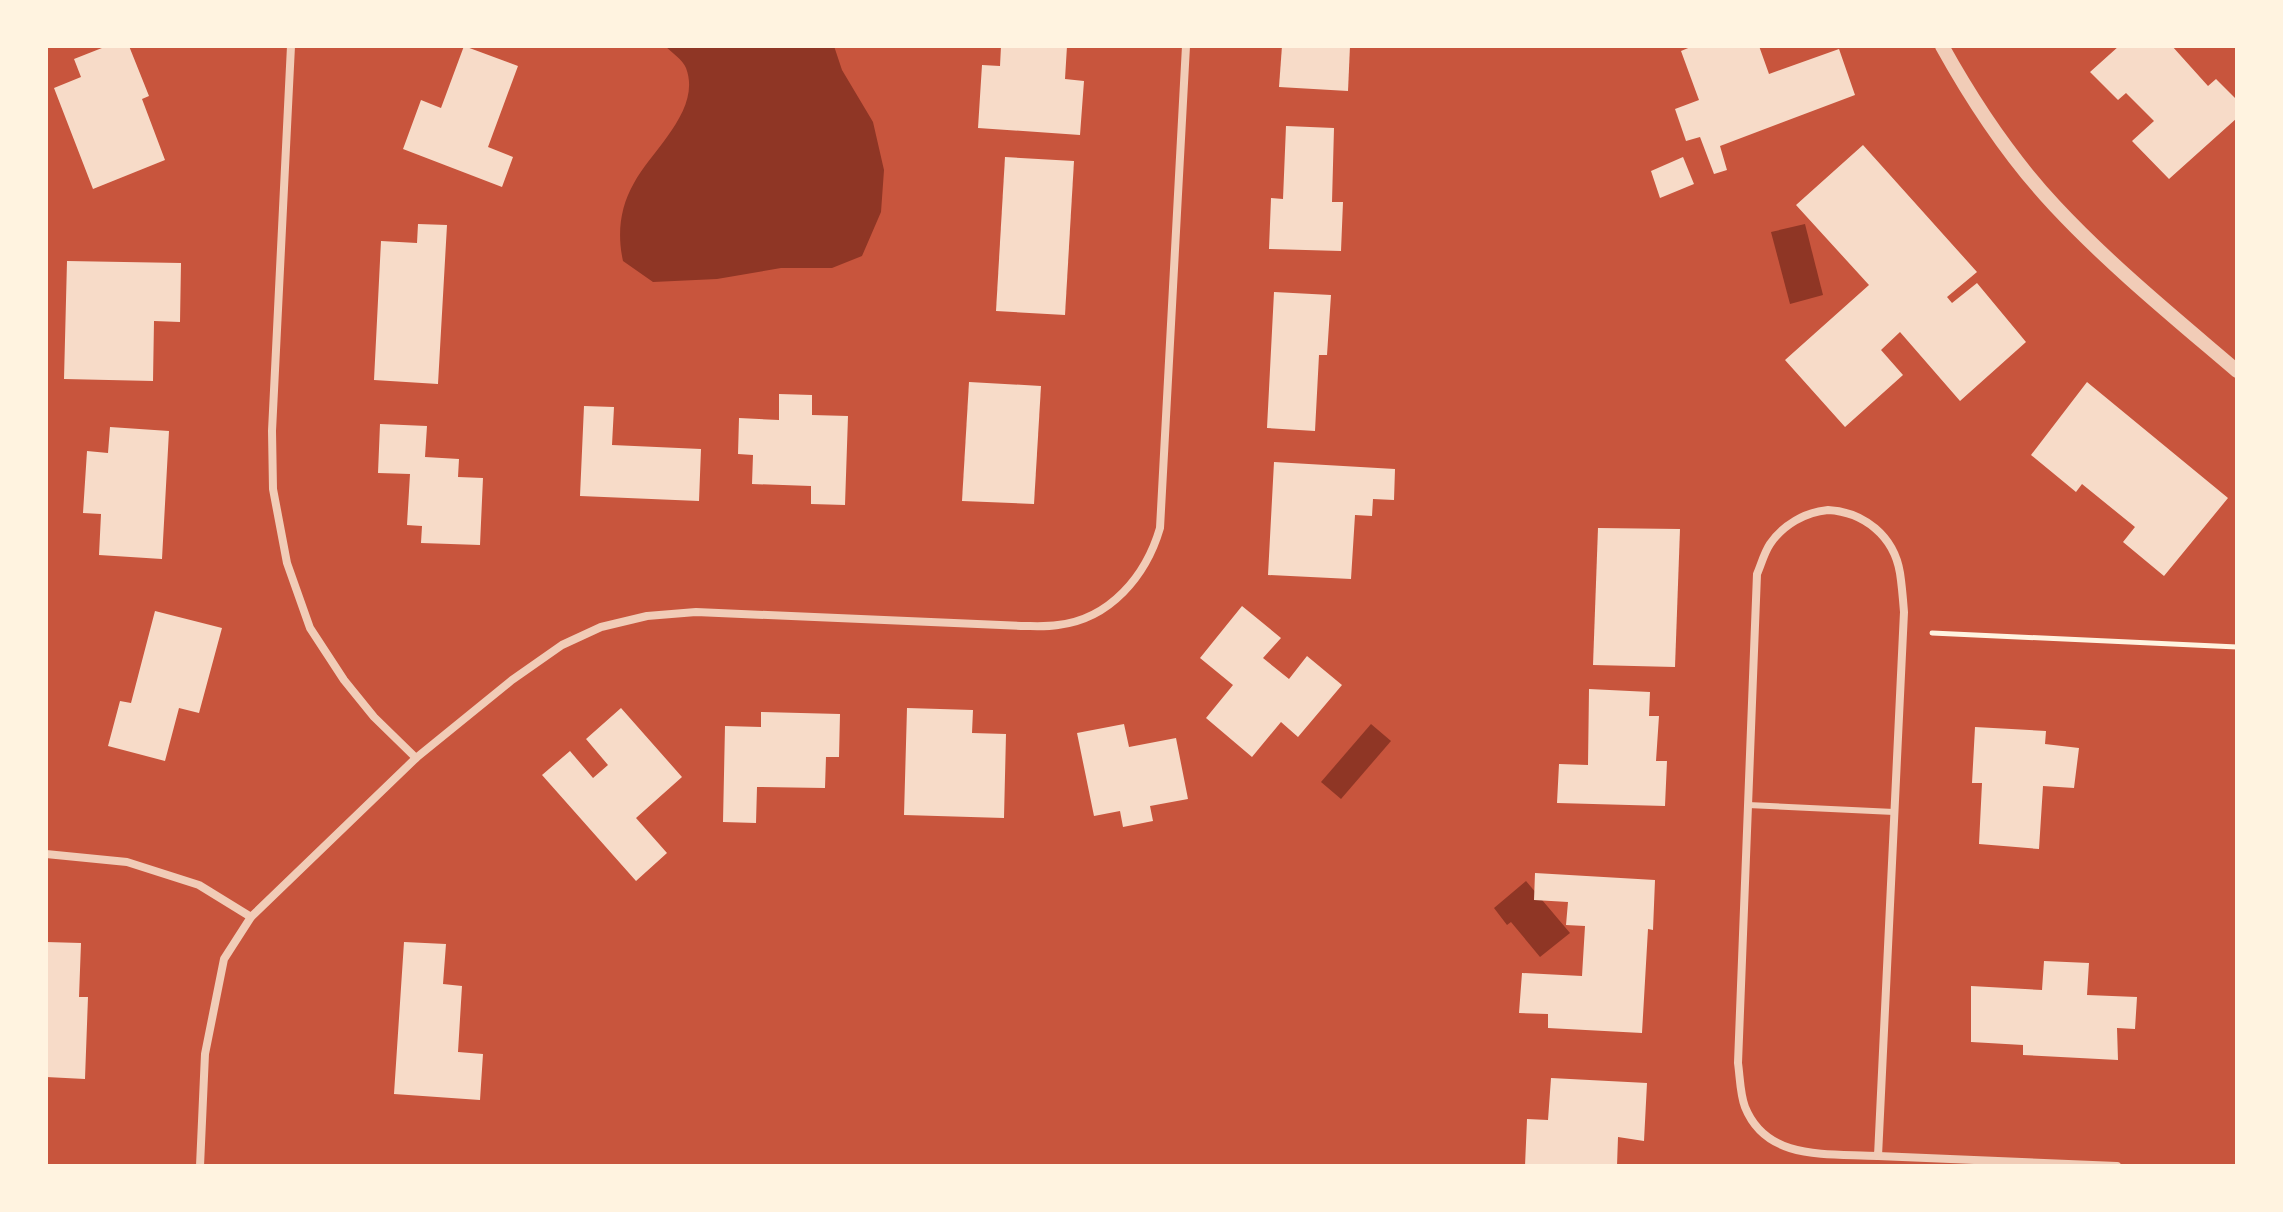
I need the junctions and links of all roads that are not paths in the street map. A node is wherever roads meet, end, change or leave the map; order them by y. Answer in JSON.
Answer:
{"nodes":[{"id":1,"x":291,"y":46,"type":"edge"},
{"id":2,"x":1186,"y":46,"type":"edge"},
{"id":3,"x":1942,"y":46,"type":"edge"},
{"id":4,"x":2237,"y":371,"type":"edge"},
{"id":5,"x":416,"y":758,"type":"junction"},
{"id":6,"x":1748,"y":805,"type":"junction"},
{"id":7,"x":1894,"y":812,"type":"junction"},
{"id":8,"x":46,"y":854,"type":"edge"},
{"id":9,"x":251,"y":917,"type":"junction"},
{"id":10,"x":1878,"y":1156,"type":"junction"},
{"id":11,"x":200,"y":1166,"type":"edge"},
{"id":12,"x":2117,"y":1166,"type":"edge"}],
"edges":[{"from":1,"to":5,"type":"street"},
{"from":2,"to":5,"type":"street"},
{"from":3,"to":4,"type":"street"},
{"from":5,"to":9,"type":"street"},
{"from":6,"to":7,"type":"lane"},
{"from":6,"to":7,"type":"street"},
{"from":6,"to":10,"type":"street"},
{"from":7,"to":10,"type":"street"},
{"from":8,"to":9,"type":"street"},
{"from":9,"to":11,"type":"street"},
{"from":10,"to":12,"type":"street"}]}
